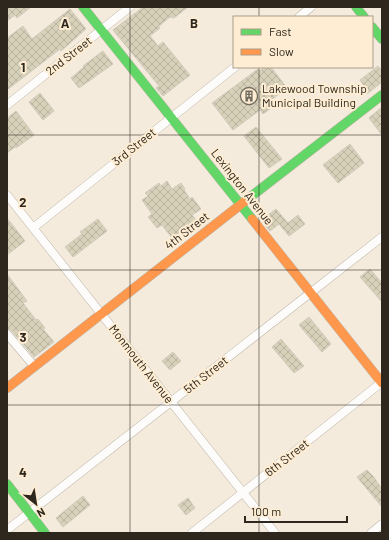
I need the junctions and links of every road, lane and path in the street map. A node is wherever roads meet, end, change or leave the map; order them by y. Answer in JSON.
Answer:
{"nodes":[{"id":1,"x":83,"y":7,"type":"edge"},
{"id":2,"x":130,"y":7,"type":"edge"},
{"id":3,"x":311,"y":7,"type":"edge"},
{"id":4,"x":356,"y":7,"type":"edge"},
{"id":5,"x":299,"y":16,"type":"edge"},
{"id":6,"x":363,"y":16,"type":"edge"},
{"id":7,"x":373,"y":28,"type":"edge"},
{"id":8,"x":101,"y":30,"type":"junction"},
{"id":9,"x":382,"y":39,"type":"edge"},
{"id":10,"x":234,"y":68,"type":"edge"},
{"id":11,"x":382,"y":95,"type":"edge"},
{"id":12,"x":7,"y":105,"type":"edge"},
{"id":13,"x":172,"y":117,"type":"junction"},
{"id":14,"x":7,"y":195,"type":"edge"},
{"id":15,"x":240,"y":205,"type":"junction"},
{"id":16,"x":33,"y":228,"type":"junction"},
{"id":17,"x":382,"y":237,"type":"edge"},
{"id":18,"x":311,"y":293,"type":"junction"},
{"id":19,"x":101,"y":313,"type":"junction"},
{"id":20,"x":7,"y":334,"type":"edge"},
{"id":21,"x":34,"y":366,"type":"junction"},
{"id":22,"x":382,"y":382,"type":"edge"},
{"id":23,"x":7,"y":388,"type":"edge"},
{"id":24,"x":171,"y":402,"type":"junction"},
{"id":25,"x":7,"y":484,"type":"edge"},
{"id":26,"x":243,"y":493,"type":"junction"},
{"id":27,"x":29,"y":513,"type":"junction"},
{"id":28,"x":382,"y":524,"type":"edge"},
{"id":29,"x":7,"y":530,"type":"edge"},
{"id":30,"x":45,"y":533,"type":"edge"},
{"id":31,"x":192,"y":533,"type":"edge"},
{"id":32,"x":275,"y":533,"type":"edge"},
{"id":33,"x":371,"y":533,"type":"edge"}],
"edges":[{"from":1,"to":8,"type":"street","name":"Lexington Avenue"},
{"from":2,"to":8,"type":"street","name":"2nd Street"},
{"from":3,"to":5,"type":"street"},
{"from":4,"to":6,"type":"street"},
{"from":7,"to":9,"type":"street"},
{"from":8,"to":12,"type":"street","name":"2nd Street"},
{"from":8,"to":13,"type":"street","name":"Lexington Avenue"},
{"from":10,"to":13,"type":"street","name":"3rd Street"},
{"from":11,"to":15,"type":"street","name":"4th Street"},
{"from":13,"to":15,"type":"street","name":"Lexington Avenue"},
{"from":13,"to":16,"type":"street","name":"3rd Street"},
{"from":14,"to":16,"type":"street","name":"Monmouth Avenue"},
{"from":15,"to":18,"type":"street","name":"Lexington Avenue"},
{"from":15,"to":19,"type":"street","name":"4th Street"},
{"from":16,"to":19,"type":"street","name":"Monmouth Avenue"},
{"from":17,"to":18,"type":"street","name":"5th Street"},
{"from":18,"to":22,"type":"street","name":"Lexington Avenue"},
{"from":18,"to":24,"type":"street","name":"5th Street"},
{"from":19,"to":21,"type":"street","name":"4th Street"},
{"from":19,"to":24,"type":"street","name":"Monmouth Avenue"},
{"from":20,"to":21,"type":"street"},
{"from":21,"to":23,"type":"street","name":"4th Street"},
{"from":22,"to":26,"type":"street","name":"6th Street"},
{"from":24,"to":26,"type":"street","name":"Monmouth Avenue"},
{"from":24,"to":27,"type":"street","name":"5th Street"},
{"from":25,"to":27,"type":"street"},
{"from":26,"to":31,"type":"street","name":"6th Street"},
{"from":26,"to":32,"type":"street","name":"Monmouth Avenue"},
{"from":27,"to":29,"type":"street","name":"5th Street"},
{"from":27,"to":30,"type":"street"},
{"from":28,"to":33,"type":"street"}]}
